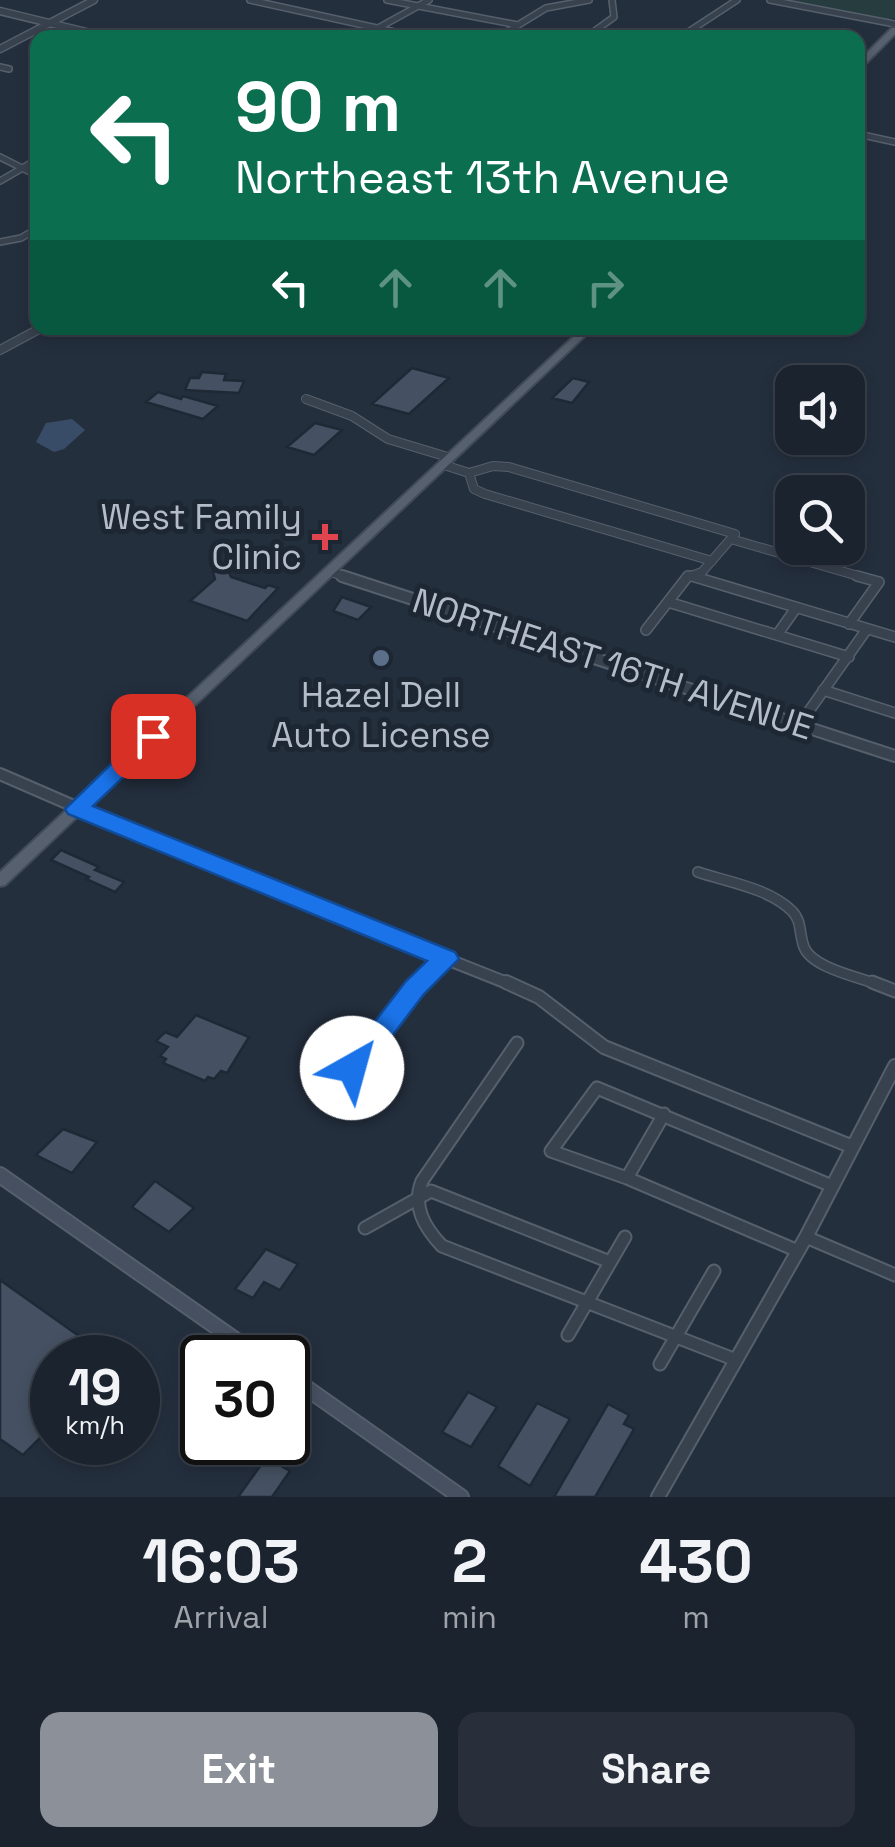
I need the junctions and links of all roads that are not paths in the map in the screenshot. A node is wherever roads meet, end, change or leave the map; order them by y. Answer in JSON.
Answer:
{"nodes":[{"id":1,"x":94,"y":0,"type":"edge"},
{"id":2,"x":250,"y":0,"type":"edge"},
{"id":3,"x":387,"y":0,"type":"edge"},
{"id":4,"x":429,"y":0,"type":"edge"},
{"id":5,"x":547,"y":0,"type":"edge"},
{"id":6,"x":590,"y":0,"type":"edge"},
{"id":7,"x":612,"y":0,"type":"edge"},
{"id":8,"x":737,"y":0,"type":"edge"},
{"id":9,"x":770,"y":0,"type":"edge"},
{"id":10,"x":555,"y":5,"type":"junction"},
{"id":11,"x":418,"y":6,"type":"junction"},
{"id":12,"x":0,"y":11,"type":"edge"},
{"id":13,"x":51,"y":22,"type":"junction"},
{"id":14,"x":518,"y":25,"type":"junction"},
{"id":15,"x":895,"y":27,"type":"edge"},
{"id":16,"x":381,"y":28,"type":"junction"},
{"id":17,"x":35,"y":30,"type":"edge"},
{"id":18,"x":81,"y":30,"type":"edge"},
{"id":19,"x":377,"y":30,"type":"edge"},
{"id":20,"x":388,"y":30,"type":"edge"},
{"id":21,"x":510,"y":30,"type":"edge"},
{"id":22,"x":596,"y":30,"type":"edge"},
{"id":23,"x":691,"y":30,"type":"edge"},
{"id":24,"x":30,"y":33,"type":"edge"},
{"id":25,"x":0,"y":48,"type":"edge"},
{"id":26,"x":865,"y":59,"type":"edge"},
{"id":27,"x":0,"y":67,"type":"edge"},
{"id":28,"x":9,"y":69,"type":"dead end"},
{"id":29,"x":865,"y":136,"type":"edge"},
{"id":30,"x":895,"y":142,"type":"edge"},
{"id":31,"x":0,"y":157,"type":"edge"},
{"id":32,"x":30,"y":163,"type":"edge"},
{"id":33,"x":20,"y":169,"type":"junction"},
{"id":34,"x":30,"y":173,"type":"edge"},
{"id":35,"x":0,"y":181,"type":"edge"},
{"id":36,"x":30,"y":232,"type":"edge"},
{"id":37,"x":11,"y":241,"type":"joint"},
{"id":38,"x":0,"y":242,"type":"edge"},
{"id":39,"x":30,"y":334,"type":"edge"},
{"id":40,"x":581,"y":335,"type":"edge"},
{"id":41,"x":0,"y":350,"type":"edge"},
{"id":42,"x":306,"y":399,"type":"dead end"},
{"id":43,"x":448,"y":462,"type":"junction"},
{"id":44,"x":469,"y":473,"type":"junction"},
{"id":45,"x":731,"y":539,"type":"junction"},
{"id":46,"x":712,"y":561,"type":"junction"},
{"id":47,"x":331,"y":572,"type":"junction"},
{"id":48,"x":688,"y":575,"type":"junction"},
{"id":49,"x":668,"y":602,"type":"junction"},
{"id":50,"x":796,"y":608,"type":"junction"},
{"id":51,"x":849,"y":624,"type":"junction"},
{"id":52,"x":867,"y":629,"type":"junction"},
{"id":53,"x":646,"y":630,"type":"dead end"},
{"id":54,"x":777,"y":636,"type":"junction"},
{"id":55,"x":895,"y":638,"type":"edge"},
{"id":56,"x":849,"y":657,"type":"junction"},
{"id":57,"x":823,"y":690,"type":"junction"},
{"id":58,"x":895,"y":713,"type":"edge"},
{"id":59,"x":800,"y":725,"type":"junction"},
{"id":60,"x":895,"y":756,"type":"edge"},
{"id":61,"x":0,"y":774,"type":"edge"},
{"id":62,"x":76,"y":809,"type":"junction"},
{"id":63,"x":698,"y":872,"type":"dead end"},
{"id":64,"x":0,"y":881,"type":"edge"},
{"id":65,"x":446,"y":959,"type":"junction"},
{"id":66,"x":895,"y":991,"type":"edge"},
{"id":67,"x":516,"y":1044,"type":"dead end"},
{"id":68,"x":895,"y":1066,"type":"edge"},
{"id":69,"x":352,"y":1068,"type":"dead end"},
{"id":70,"x":664,"y":1114,"type":"junction"},
{"id":71,"x":852,"y":1147,"type":"junction"},
{"id":72,"x":1,"y":1174,"type":"edge"},
{"id":73,"x":627,"y":1178,"type":"junction"},
{"id":74,"x":832,"y":1186,"type":"junction"},
{"id":75,"x":419,"y":1200,"type":"junction"},
{"id":76,"x":365,"y":1228,"type":"dead end"},
{"id":77,"x":625,"y":1236,"type":"dead end"},
{"id":78,"x":806,"y":1236,"type":"junction"},
{"id":79,"x":798,"y":1251,"type":"junction"},
{"id":80,"x":610,"y":1262,"type":"junction"},
{"id":81,"x":714,"y":1271,"type":"dead end"},
{"id":82,"x":895,"y":1274,"type":"edge"},
{"id":83,"x":588,"y":1300,"type":"junction"},
{"id":84,"x":229,"y":1335,"type":"edge"},
{"id":85,"x":568,"y":1335,"type":"dead end"},
{"id":86,"x":675,"y":1336,"type":"junction"},
{"id":87,"x":736,"y":1360,"type":"junction"},
{"id":88,"x":660,"y":1364,"type":"dead end"},
{"id":89,"x":310,"y":1391,"type":"edge"},
{"id":90,"x":461,"y":1497,"type":"edge"},
{"id":91,"x":658,"y":1497,"type":"edge"}],
"edges":[{"from":1,"to":13,"type":"street"},
{"from":2,"to":16,"type":"street"},
{"from":3,"to":11,"type":"street"},
{"from":4,"to":11,"type":"street"},
{"from":5,"to":10,"type":"street"},
{"from":6,"to":10,"type":"street"},
{"from":7,"to":22,"type":"street"},
{"from":8,"to":23,"type":"street"},
{"from":9,"to":15,"type":"street"},
{"from":10,"to":14,"type":"street"},
{"from":11,"to":14,"type":"street"},
{"from":11,"to":16,"type":"street"},
{"from":12,"to":13,"type":"street"},
{"from":13,"to":17,"type":"street"},
{"from":13,"to":18,"type":"street"},
{"from":14,"to":21,"type":"street"},
{"from":15,"to":26,"type":"main road"},
{"from":16,"to":19,"type":"street"},
{"from":16,"to":20,"type":"street"},
{"from":24,"to":25,"type":"street"},
{"from":27,"to":28,"type":"street"},
{"from":29,"to":30,"type":"street"},
{"from":31,"to":33,"type":"street"},
{"from":32,"to":33,"type":"street"},
{"from":33,"to":34,"type":"street"},
{"from":33,"to":35,"type":"street"},
{"from":36,"to":37,"type":"street"},
{"from":37,"to":38,"type":"street"},
{"from":39,"to":41,"type":"street"},
{"from":40,"to":43,"type":"main road"},
{"from":42,"to":43,"type":"street"},
{"from":43,"to":44,"type":"street"},
{"from":43,"to":47,"type":"main road"},
{"from":44,"to":45,"type":"street"},
{"from":44,"to":46,"type":"street"},
{"from":45,"to":46,"type":"street"},
{"from":45,"to":51,"type":"street"},
{"from":46,"to":48,"type":"street"},
{"from":47,"to":59,"type":"street","name":"NORTHEAST 16TH AVENUE"},
{"from":47,"to":62,"type":"main road"},
{"from":48,"to":49,"type":"street"},
{"from":48,"to":50,"type":"street"},
{"from":49,"to":53,"type":"street"},
{"from":49,"to":54,"type":"street"},
{"from":50,"to":51,"type":"street"},
{"from":50,"to":54,"type":"street"},
{"from":51,"to":52,"type":"street"},
{"from":52,"to":55,"type":"street"},
{"from":52,"to":56,"type":"street"},
{"from":54,"to":56,"type":"street"},
{"from":56,"to":57,"type":"street"},
{"from":57,"to":58,"type":"street"},
{"from":57,"to":59,"type":"street"},
{"from":59,"to":60,"type":"street","name":"NORTHEAST 16TH AVENUE"},
{"from":61,"to":62,"type":"street"},
{"from":62,"to":64,"type":"main road"},
{"from":62,"to":65,"type":"street"},
{"from":63,"to":66,"type":"street"},
{"from":65,"to":69,"type":"street"},
{"from":65,"to":71,"type":"street"},
{"from":67,"to":75,"type":"street"},
{"from":68,"to":71,"type":"street"},
{"from":70,"to":73,"type":"street"},
{"from":70,"to":73,"type":"street"},
{"from":70,"to":74,"type":"street"},
{"from":71,"to":74,"type":"street"},
{"from":72,"to":84,"type":"main road"},
{"from":73,"to":79,"type":"street"},
{"from":74,"to":78,"type":"street"},
{"from":75,"to":76,"type":"street"},
{"from":75,"to":80,"type":"street"},
{"from":75,"to":83,"type":"street"},
{"from":77,"to":80,"type":"street"},
{"from":78,"to":79,"type":"street"},
{"from":78,"to":82,"type":"street"},
{"from":79,"to":87,"type":"street"},
{"from":80,"to":83,"type":"street"},
{"from":81,"to":86,"type":"street"},
{"from":83,"to":85,"type":"street"},
{"from":83,"to":86,"type":"street"},
{"from":86,"to":87,"type":"street"},
{"from":86,"to":88,"type":"street"},
{"from":87,"to":91,"type":"street"},
{"from":89,"to":90,"type":"main road"}]}
